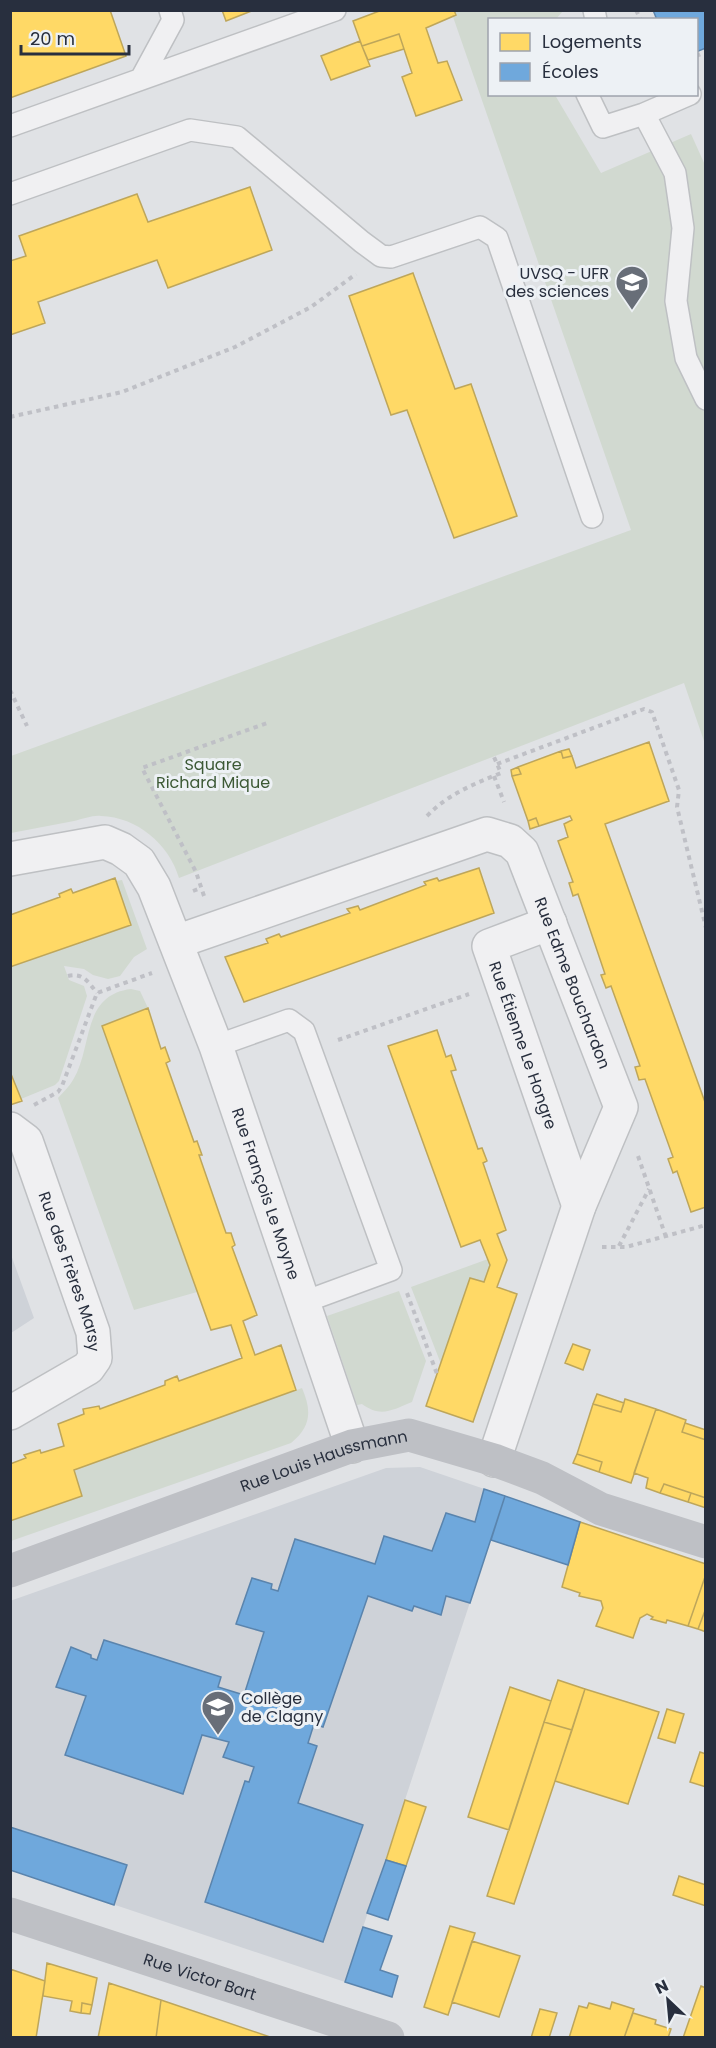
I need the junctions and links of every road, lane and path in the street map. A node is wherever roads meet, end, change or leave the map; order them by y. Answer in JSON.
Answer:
{"nodes":[{"id":1,"x":170,"y":10,"type":"edge"},
{"id":2,"x":335,"y":10,"type":"edge"},
{"id":3,"x":141,"y":79,"type":"junction"},
{"id":4,"x":588,"y":96,"type":"edge"},
{"id":5,"x":685,"y":96,"type":"edge"},
{"id":6,"x":644,"y":114,"type":"junction"},
{"id":7,"x":10,"y":126,"type":"edge"},
{"id":8,"x":10,"y":194,"type":"edge"},
{"id":9,"x":381,"y":256,"type":"junction"},
{"id":10,"x":705,"y":399,"type":"edge"},
{"id":11,"x":10,"y":417,"type":"edge"},
{"id":12,"x":592,"y":517,"type":"dead end"},
{"id":13,"x":10,"y":690,"type":"edge"},
{"id":14,"x":267,"y":723,"type":"dead end"},
{"id":15,"x":27,"y":726,"type":"dead end"},
{"id":16,"x":494,"y":757,"type":"dead end"},
{"id":17,"x":497,"y":764,"type":"junction"},
{"id":18,"x":10,"y":859,"type":"edge"},
{"id":19,"x":405,"y":862,"type":"junction"},
{"id":20,"x":550,"y":923,"type":"junction"},
{"id":21,"x":215,"y":928,"type":"junction"},
{"id":22,"x":705,"y":928,"type":"edge"},
{"id":23,"x":172,"y":932,"type":"junction"},
{"id":24,"x":160,"y":970,"type":"dead end"},
{"id":25,"x":68,"y":976,"type":"dead end"},
{"id":26,"x":501,"y":983,"type":"junction"},
{"id":27,"x":98,"y":993,"type":"junction"},
{"id":28,"x":216,"y":1046,"type":"junction"},
{"id":29,"x":311,"y":1050,"type":"junction"},
{"id":30,"x":621,"y":1107,"type":"junction"},
{"id":31,"x":19,"y":1119,"type":"edge"},
{"id":32,"x":649,"y":1189,"type":"junction"},
{"id":33,"x":579,"y":1206,"type":"junction"},
{"id":34,"x":705,"y":1225,"type":"edge"},
{"id":35,"x":666,"y":1237,"type":"junction"},
{"id":36,"x":566,"y":1247,"type":"junction"},
{"id":37,"x":618,"y":1247,"type":"junction"},
{"id":38,"x":391,"y":1270,"type":"junction"},
{"id":39,"x":304,"y":1302,"type":"junction"},
{"id":40,"x":437,"y":1374,"type":"dead end"},
{"id":41,"x":10,"y":1413,"type":"edge"},
{"id":42,"x":352,"y":1446,"type":"junction"},
{"id":43,"x":494,"y":1460,"type":"junction"},
{"id":44,"x":705,"y":1542,"type":"edge"},
{"id":45,"x":10,"y":1571,"type":"edge"},
{"id":46,"x":10,"y":1914,"type":"edge"},
{"id":47,"x":388,"y":2037,"type":"edge"}],
"edges":[{"from":1,"to":3,"type":"lane"},
{"from":2,"to":3,"type":"lane"},
{"from":3,"to":7,"type":"lane"},
{"from":4,"to":6,"type":"lane"},
{"from":5,"to":6,"type":"lane"},
{"from":6,"to":10,"type":"lane"},
{"from":8,"to":9,"type":"lane"},
{"from":9,"to":11,"type":"path"},
{"from":9,"to":12,"type":"lane"},
{"from":13,"to":15,"type":"path"},
{"from":14,"to":21,"type":"path"},
{"from":16,"to":17,"type":"path"},
{"from":17,"to":19,"type":"path"},
{"from":17,"to":22,"type":"path"},
{"from":18,"to":23,"type":"street","name":"Rue François Le Moyne"},
{"from":19,"to":20,"type":"street","name":"Rue Edme Bouchardon"},
{"from":19,"to":21,"type":"street","name":"Rue Edme Bouchardon"},
{"from":20,"to":26,"type":"street","name":"Rue Étienne Le Hongre"},
{"from":20,"to":30,"type":"street","name":"Rue Edme Bouchardon"},
{"from":21,"to":23,"type":"street","name":"Rue Edme Bouchardon"},
{"from":23,"to":28,"type":"street","name":"Rue François Le Moyne"},
{"from":24,"to":27,"type":"path"},
{"from":25,"to":27,"type":"path"},
{"from":26,"to":29,"type":"path"},
{"from":26,"to":33,"type":"street","name":"Rue Étienne Le Hongre"},
{"from":27,"to":31,"type":"path"},
{"from":28,"to":29,"type":"lane"},
{"from":28,"to":39,"type":"street","name":"Rue François Le Moyne"},
{"from":29,"to":38,"type":"lane"},
{"from":30,"to":32,"type":"path"},
{"from":30,"to":33,"type":"street"},
{"from":31,"to":41,"type":"street","name":"Rue des Frères Marsy"},
{"from":32,"to":35,"type":"path"},
{"from":32,"to":37,"type":"path"},
{"from":33,"to":36,"type":"street"},
{"from":34,"to":35,"type":"path"},
{"from":35,"to":37,"type":"path"},
{"from":36,"to":37,"type":"path"},
{"from":36,"to":43,"type":"street"},
{"from":38,"to":39,"type":"lane"},
{"from":38,"to":40,"type":"path"},
{"from":39,"to":42,"type":"street","name":"Rue François Le Moyne"},
{"from":42,"to":43,"type":"street","name":"Rue Louis Haussmann"},
{"from":42,"to":45,"type":"street","name":"Rue Louis Haussmann"},
{"from":43,"to":44,"type":"street","name":"Rue Louis Haussmann"},
{"from":46,"to":47,"type":"street","name":"Rue Victor Bart"}]}
